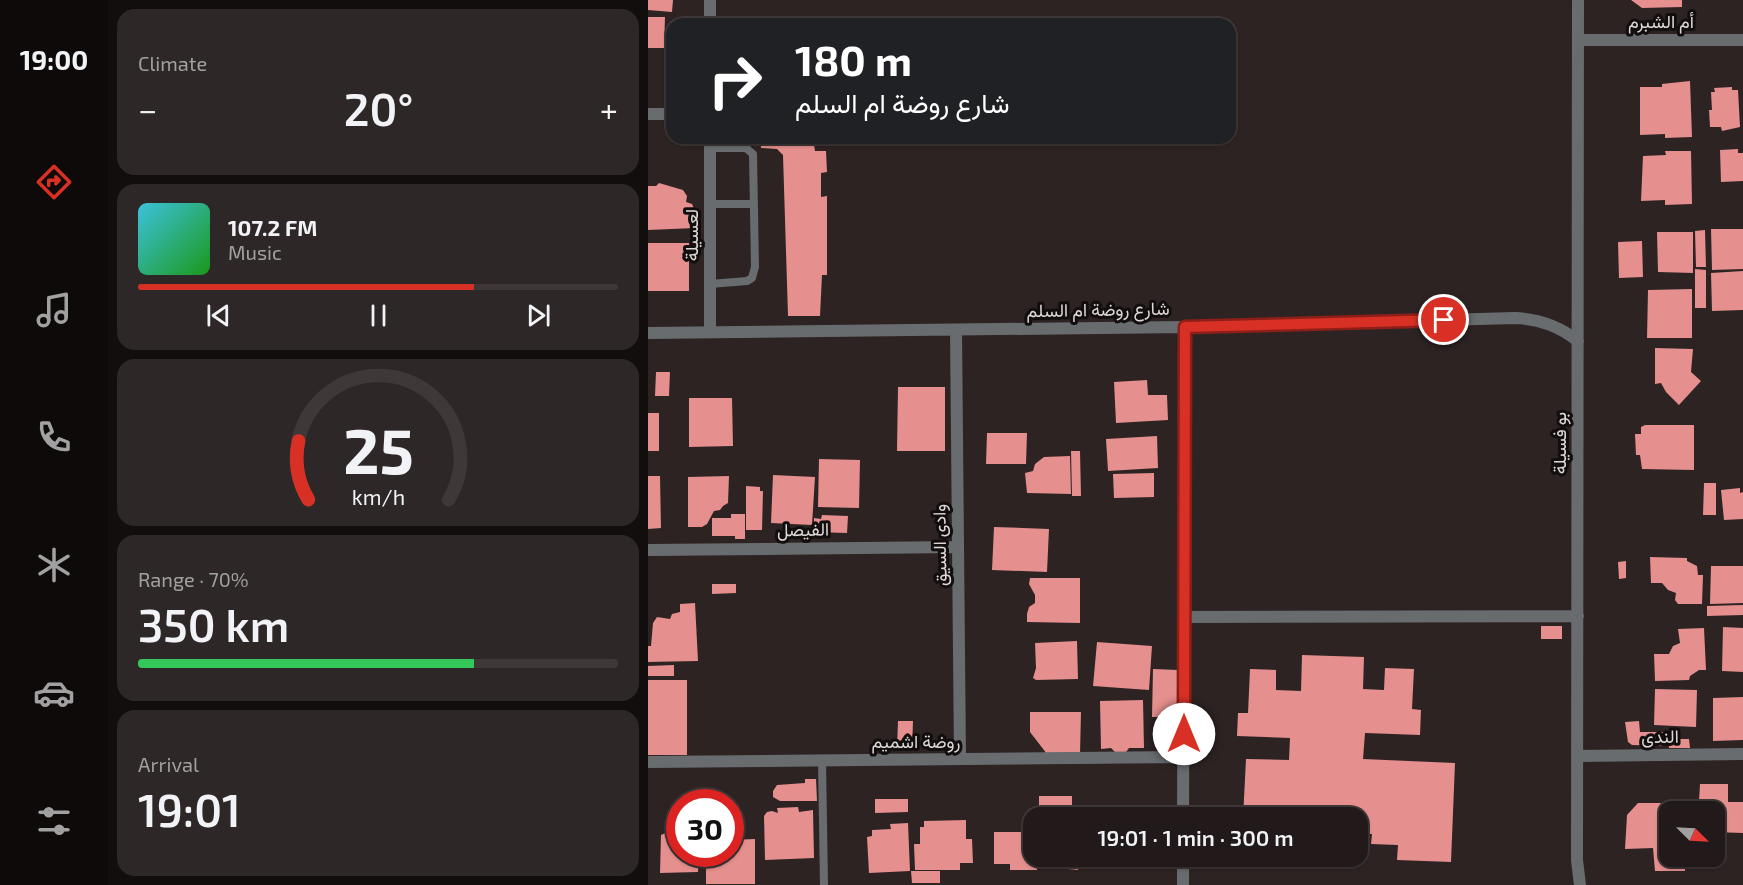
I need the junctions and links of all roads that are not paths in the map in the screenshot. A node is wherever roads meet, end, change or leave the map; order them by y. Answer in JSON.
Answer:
{"nodes":[{"id":1,"x":710,"y":0,"type":"edge"},
{"id":2,"x":1578,"y":0,"type":"edge"},
{"id":3,"x":710,"y":18,"type":"edge"},
{"id":4,"x":1579,"y":40,"type":"junction"},
{"id":5,"x":1743,"y":40,"type":"edge"},
{"id":6,"x":648,"y":114,"type":"edge"},
{"id":7,"x":666,"y":114,"type":"edge"},
{"id":8,"x":710,"y":144,"type":"edge"},
{"id":9,"x":717,"y":144,"type":"edge"},
{"id":10,"x":710,"y":204,"type":"junction"},
{"id":11,"x":754,"y":204,"type":"junction"},
{"id":12,"x":710,"y":284,"type":"junction"},
{"id":13,"x":1185,"y":327,"type":"junction"},
{"id":14,"x":956,"y":330,"type":"junction"},
{"id":15,"x":710,"y":332,"type":"junction"},
{"id":16,"x":648,"y":333,"type":"edge"},
{"id":17,"x":1578,"y":341,"type":"junction"},
{"id":18,"x":958,"y":547,"type":"junction"},
{"id":19,"x":648,"y":550,"type":"edge"},
{"id":20,"x":1578,"y":616,"type":"junction"},
{"id":21,"x":1184,"y":617,"type":"junction"},
{"id":22,"x":1743,"y":754,"type":"edge"},
{"id":23,"x":1578,"y":756,"type":"junction"},
{"id":24,"x":1184,"y":757,"type":"junction"},
{"id":25,"x":960,"y":759,"type":"junction"},
{"id":26,"x":822,"y":760,"type":"junction"},
{"id":27,"x":648,"y":762,"type":"edge"},
{"id":28,"x":1184,"y":807,"type":"edge"},
{"id":29,"x":1183,"y":867,"type":"edge"},
{"id":30,"x":824,"y":885,"type":"edge"},
{"id":31,"x":1183,"y":885,"type":"edge"},
{"id":32,"x":1580,"y":885,"type":"edge"}],
"edges":[{"from":1,"to":3,"type":"street"},
{"from":2,"to":4,"type":"street","name":"بو فسيلة"},
{"from":4,"to":5,"type":"street","name":"أم الشبرم"},
{"from":4,"to":17,"type":"street","name":"بو فسيلة"},
{"from":6,"to":7,"type":"street"},
{"from":8,"to":10,"type":"street","name":"لعسيلة"},
{"from":9,"to":11,"type":"lane"},
{"from":10,"to":11,"type":"lane"},
{"from":10,"to":12,"type":"street","name":"لعسيلة"},
{"from":11,"to":12,"type":"lane"},
{"from":12,"to":15,"type":"street","name":"لعسيلة"},
{"from":13,"to":14,"type":"street","name":"شارع روضة ام السلم"},
{"from":13,"to":17,"type":"street","name":"شارع روضة ام السلم"},
{"from":13,"to":21,"type":"street"},
{"from":14,"to":15,"type":"street","name":"شارع روضة ام السلم"},
{"from":14,"to":18,"type":"street","name":"وادى السيق"},
{"from":15,"to":16,"type":"street","name":"شارع روضة ام السلم"},
{"from":17,"to":20,"type":"street","name":"بو فسيلة"},
{"from":18,"to":19,"type":"street","name":"الفيصل"},
{"from":18,"to":25,"type":"street","name":"وادى السيق"},
{"from":20,"to":21,"type":"street"},
{"from":20,"to":23,"type":"street","name":"بو فسيلة"},
{"from":21,"to":24,"type":"street"},
{"from":22,"to":23,"type":"street","name":"الندى"},
{"from":23,"to":32,"type":"street","name":"بو فسيلة"},
{"from":24,"to":25,"type":"street","name":"روضة اشميم"},
{"from":24,"to":28,"type":"street"},
{"from":25,"to":26,"type":"street","name":"روضة اشميم"},
{"from":26,"to":27,"type":"street","name":"روضة اشميم"},
{"from":26,"to":30,"type":"lane"},
{"from":29,"to":31,"type":"street"}]}
